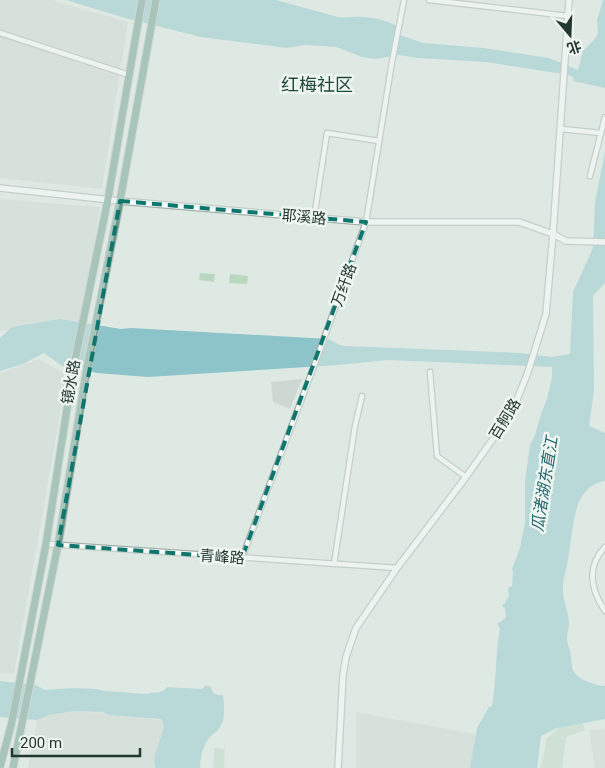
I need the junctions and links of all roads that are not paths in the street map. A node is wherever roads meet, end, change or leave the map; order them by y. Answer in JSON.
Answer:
{"nodes":[{"id":1,"x":142,"y":0,"type":"edge"},
{"id":2,"x":156,"y":0,"type":"edge"},
{"id":3,"x":404,"y":0,"type":"edge"},
{"id":4,"x":429,"y":0,"type":"edge"},
{"id":5,"x":570,"y":0,"type":"edge"},
{"id":6,"x":568,"y":16,"type":"junction"},
{"id":7,"x":0,"y":33,"type":"edge"},
{"id":8,"x":129,"y":75,"type":"junction"},
{"id":9,"x":605,"y":117,"type":"edge"},
{"id":10,"x":561,"y":129,"type":"junction"},
{"id":11,"x":601,"y":133,"type":"junction"},
{"id":12,"x":379,"y":141,"type":"junction"},
{"id":13,"x":590,"y":176,"type":"dead end"},
{"id":14,"x":0,"y":188,"type":"edge"},
{"id":15,"x":108,"y":199,"type":"junction"},
{"id":16,"x":120,"y":201,"type":"junction"},
{"id":17,"x":314,"y":218,"type":"junction"},
{"id":18,"x":366,"y":222,"type":"junction"},
{"id":19,"x":553,"y":234,"type":"junction"},
{"id":20,"x":605,"y":242,"type":"edge"},
{"id":21,"x":430,"y":372,"type":"dead end"},
{"id":22,"x":362,"y":396,"type":"dead end"},
{"id":23,"x":466,"y":477,"type":"junction"},
{"id":24,"x":46,"y":544,"type":"junction"},
{"id":25,"x":58,"y":545,"type":"junction"},
{"id":26,"x":605,"y":547,"type":"edge"},
{"id":27,"x":242,"y":558,"type":"junction"},
{"id":28,"x":334,"y":564,"type":"junction"},
{"id":29,"x":397,"y":568,"type":"junction"},
{"id":30,"x":605,"y":611,"type":"edge"},
{"id":31,"x":0,"y":767,"type":"edge"},
{"id":32,"x":13,"y":768,"type":"edge"},
{"id":33,"x":338,"y":768,"type":"edge"}],
"edges":[{"from":1,"to":8,"type":"main road","name":"镜水路"},
{"from":2,"to":16,"type":"main road","name":"镜水路"},
{"from":3,"to":12,"type":"street","name":"万纤路"},
{"from":4,"to":6,"type":"street"},
{"from":5,"to":6,"type":"street","name":"百舸路"},
{"from":6,"to":10,"type":"street","name":"百舸路"},
{"from":7,"to":8,"type":"street"},
{"from":8,"to":15,"type":"main road","name":"镜水路"},
{"from":9,"to":11,"type":"street"},
{"from":10,"to":11,"type":"street"},
{"from":10,"to":19,"type":"street","name":"百舸路"},
{"from":11,"to":13,"type":"street"},
{"from":12,"to":17,"type":"street"},
{"from":12,"to":18,"type":"street","name":"万纤路"},
{"from":14,"to":15,"type":"street","name":"耶溪路"},
{"from":15,"to":16,"type":"street","name":"耶溪路"},
{"from":15,"to":24,"type":"main road","name":"镜水路"},
{"from":16,"to":17,"type":"street","name":"耶溪路"},
{"from":16,"to":25,"type":"main road","name":"镜水路"},
{"from":17,"to":18,"type":"street","name":"耶溪路"},
{"from":18,"to":19,"type":"street","name":"耶溪路"},
{"from":18,"to":27,"type":"street","name":"万纤路"},
{"from":19,"to":20,"type":"street","name":"耶溪路"},
{"from":19,"to":23,"type":"street","name":"百舸路"},
{"from":21,"to":23,"type":"street"},
{"from":22,"to":28,"type":"street"},
{"from":23,"to":29,"type":"street","name":"百舸路"},
{"from":24,"to":25,"type":"street","name":"青峰路"},
{"from":24,"to":31,"type":"main road","name":"镜水路"},
{"from":25,"to":27,"type":"street","name":"青峰路"},
{"from":25,"to":32,"type":"main road","name":"镜水路"},
{"from":26,"to":30,"type":"street"},
{"from":27,"to":28,"type":"street","name":"青峰路"},
{"from":28,"to":29,"type":"street","name":"青峰路"},
{"from":29,"to":33,"type":"street","name":"百舸路"}]}
